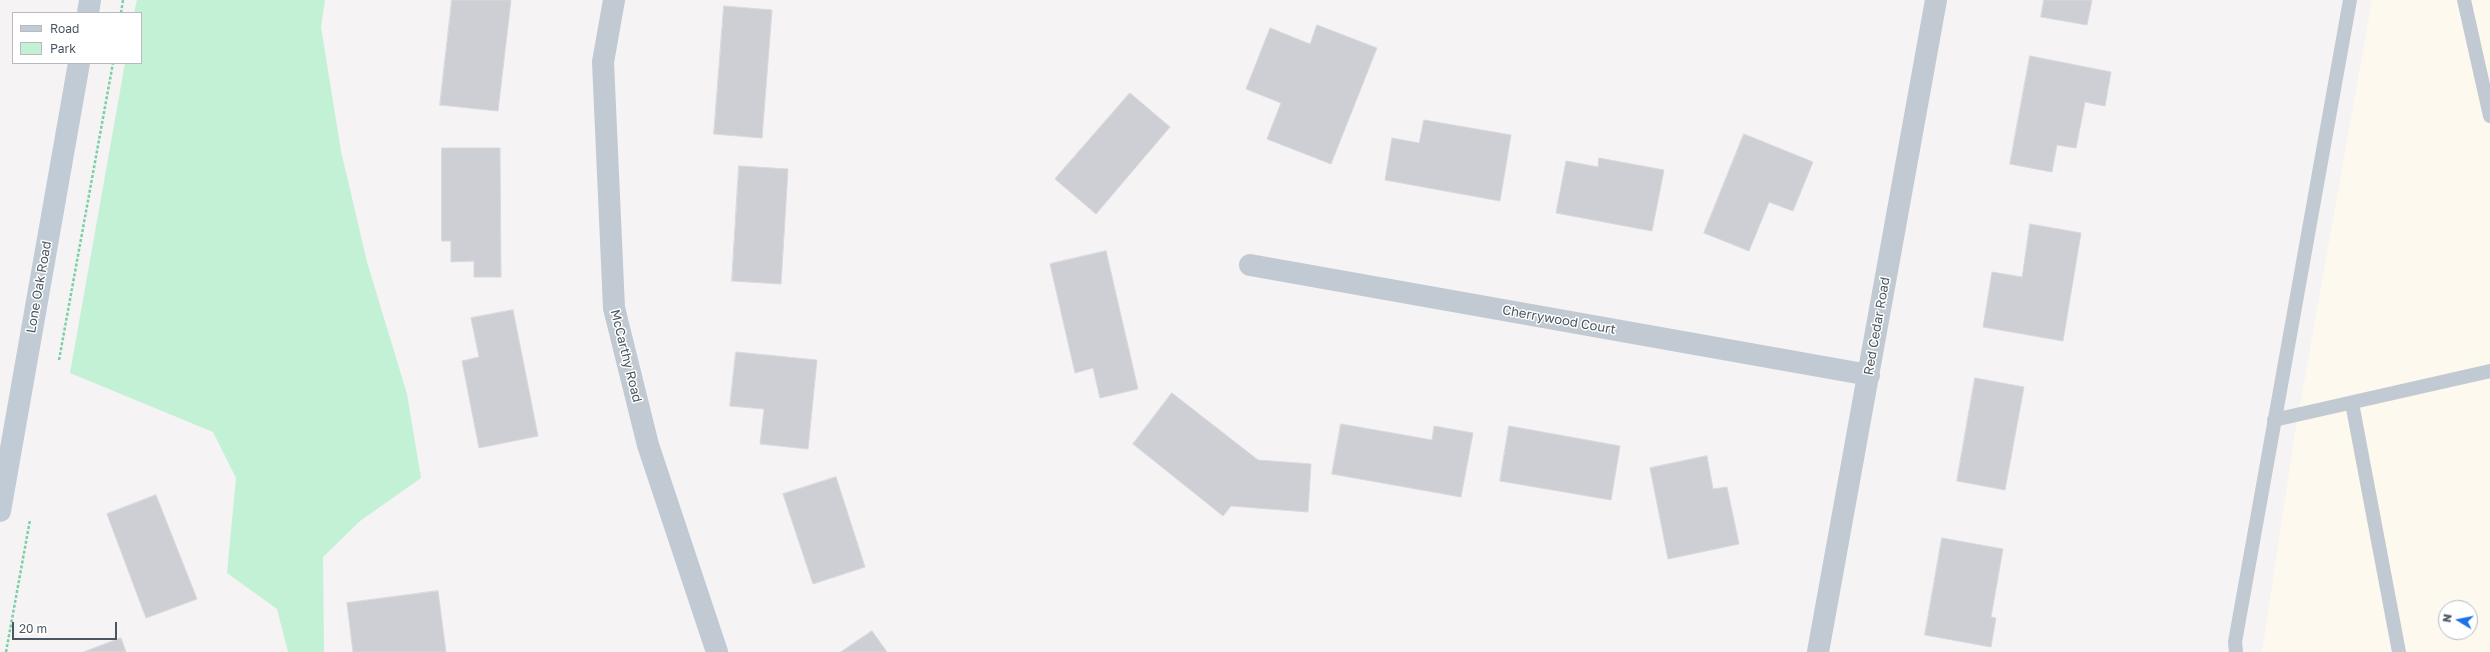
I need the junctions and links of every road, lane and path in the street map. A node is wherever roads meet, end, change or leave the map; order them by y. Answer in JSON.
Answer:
{"nodes":[{"id":1,"x":90,"y":0,"type":"edge"},
{"id":2,"x":124,"y":0,"type":"edge"},
{"id":3,"x":614,"y":0,"type":"edge"},
{"id":4,"x":1936,"y":0,"type":"edge"},
{"id":5,"x":2350,"y":0,"type":"edge"},
{"id":6,"x":2464,"y":0,"type":"edge"},
{"id":7,"x":88,"y":12,"type":"edge"},
{"id":8,"x":121,"y":12,"type":"edge"},
{"id":9,"x":79,"y":64,"type":"edge"},
{"id":10,"x":2490,"y":116,"type":"edge"},
{"id":11,"x":1250,"y":265,"type":"dead end"},
{"id":12,"x":2490,"y":372,"type":"edge"},
{"id":13,"x":1868,"y":375,"type":"junction"},
{"id":14,"x":2352,"y":403,"type":"junction"},
{"id":15,"x":2274,"y":420,"type":"junction"},
{"id":16,"x":0,"y":511,"type":"edge"},
{"id":17,"x":717,"y":652,"type":"edge"},
{"id":18,"x":1818,"y":652,"type":"edge"},
{"id":19,"x":2236,"y":652,"type":"edge"},
{"id":20,"x":2399,"y":652,"type":"edge"}],
"edges":[{"from":1,"to":7,"type":"main road"},
{"from":2,"to":8,"type":"path"},
{"from":3,"to":17,"type":"street","name":"McCarthy Road"},
{"from":4,"to":13,"type":"street","name":"Red Cedar Road"},
{"from":5,"to":15,"type":"lane"},
{"from":6,"to":10,"type":"lane"},
{"from":9,"to":16,"type":"main road","name":"Lone Oak Road"},
{"from":11,"to":13,"type":"street","name":"Cherrywood Court"},
{"from":12,"to":14,"type":"lane"},
{"from":13,"to":18,"type":"street","name":"Red Cedar Road"},
{"from":14,"to":15,"type":"lane"},
{"from":14,"to":20,"type":"lane"},
{"from":15,"to":19,"type":"lane"}]}
